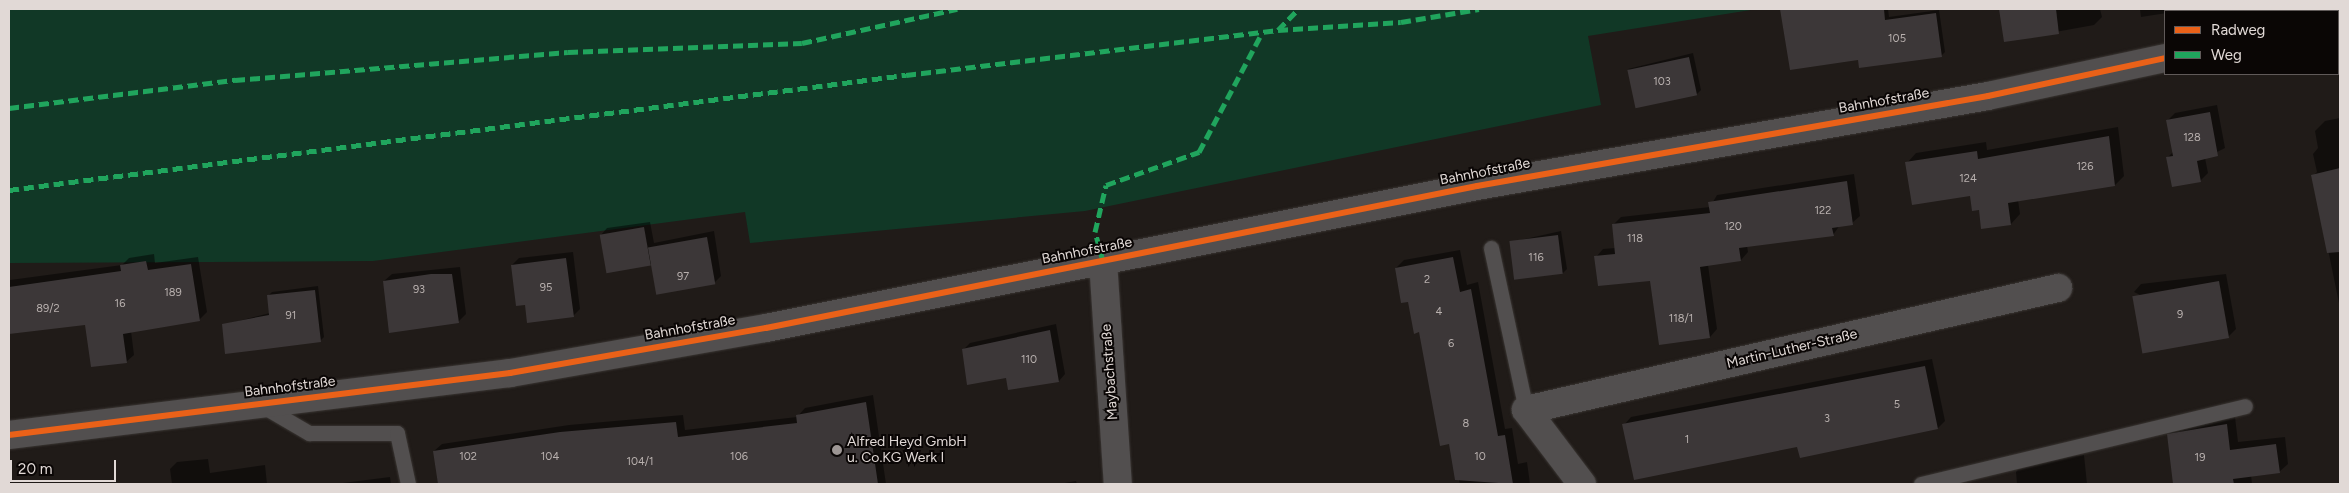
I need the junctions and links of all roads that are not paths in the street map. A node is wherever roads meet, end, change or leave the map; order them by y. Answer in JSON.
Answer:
{"nodes":[{"id":1,"x":2164,"y":58,"type":"edge"},
{"id":2,"x":1491,"y":248,"type":"dead end"},
{"id":3,"x":1102,"y":261,"type":"junction"},
{"id":4,"x":2058,"y":288,"type":"dead end"},
{"id":5,"x":258,"y":403,"type":"junction"},
{"id":6,"x":2245,"y":406,"type":"dead end"},
{"id":7,"x":1526,"y":410,"type":"junction"},
{"id":8,"x":9,"y":435,"type":"edge"},
{"id":9,"x":408,"y":484,"type":"edge"},
{"id":10,"x":1118,"y":484,"type":"edge"},
{"id":11,"x":1582,"y":484,"type":"edge"},
{"id":12,"x":1921,"y":484,"type":"edge"}],
"edges":[{"from":1,"to":3,"type":"street","name":"Bahnhofstraße"},
{"from":2,"to":7,"type":"lane"},
{"from":3,"to":5,"type":"street","name":"Bahnhofstraße"},
{"from":3,"to":10,"type":"street","name":"Maybachstraße"},
{"from":4,"to":7,"type":"street","name":"Martin-Luther-Straße"},
{"from":5,"to":8,"type":"street","name":"Bahnhofstraße"},
{"from":5,"to":9,"type":"lane"},
{"from":6,"to":12,"type":"lane"},
{"from":7,"to":11,"type":"street"}]}
